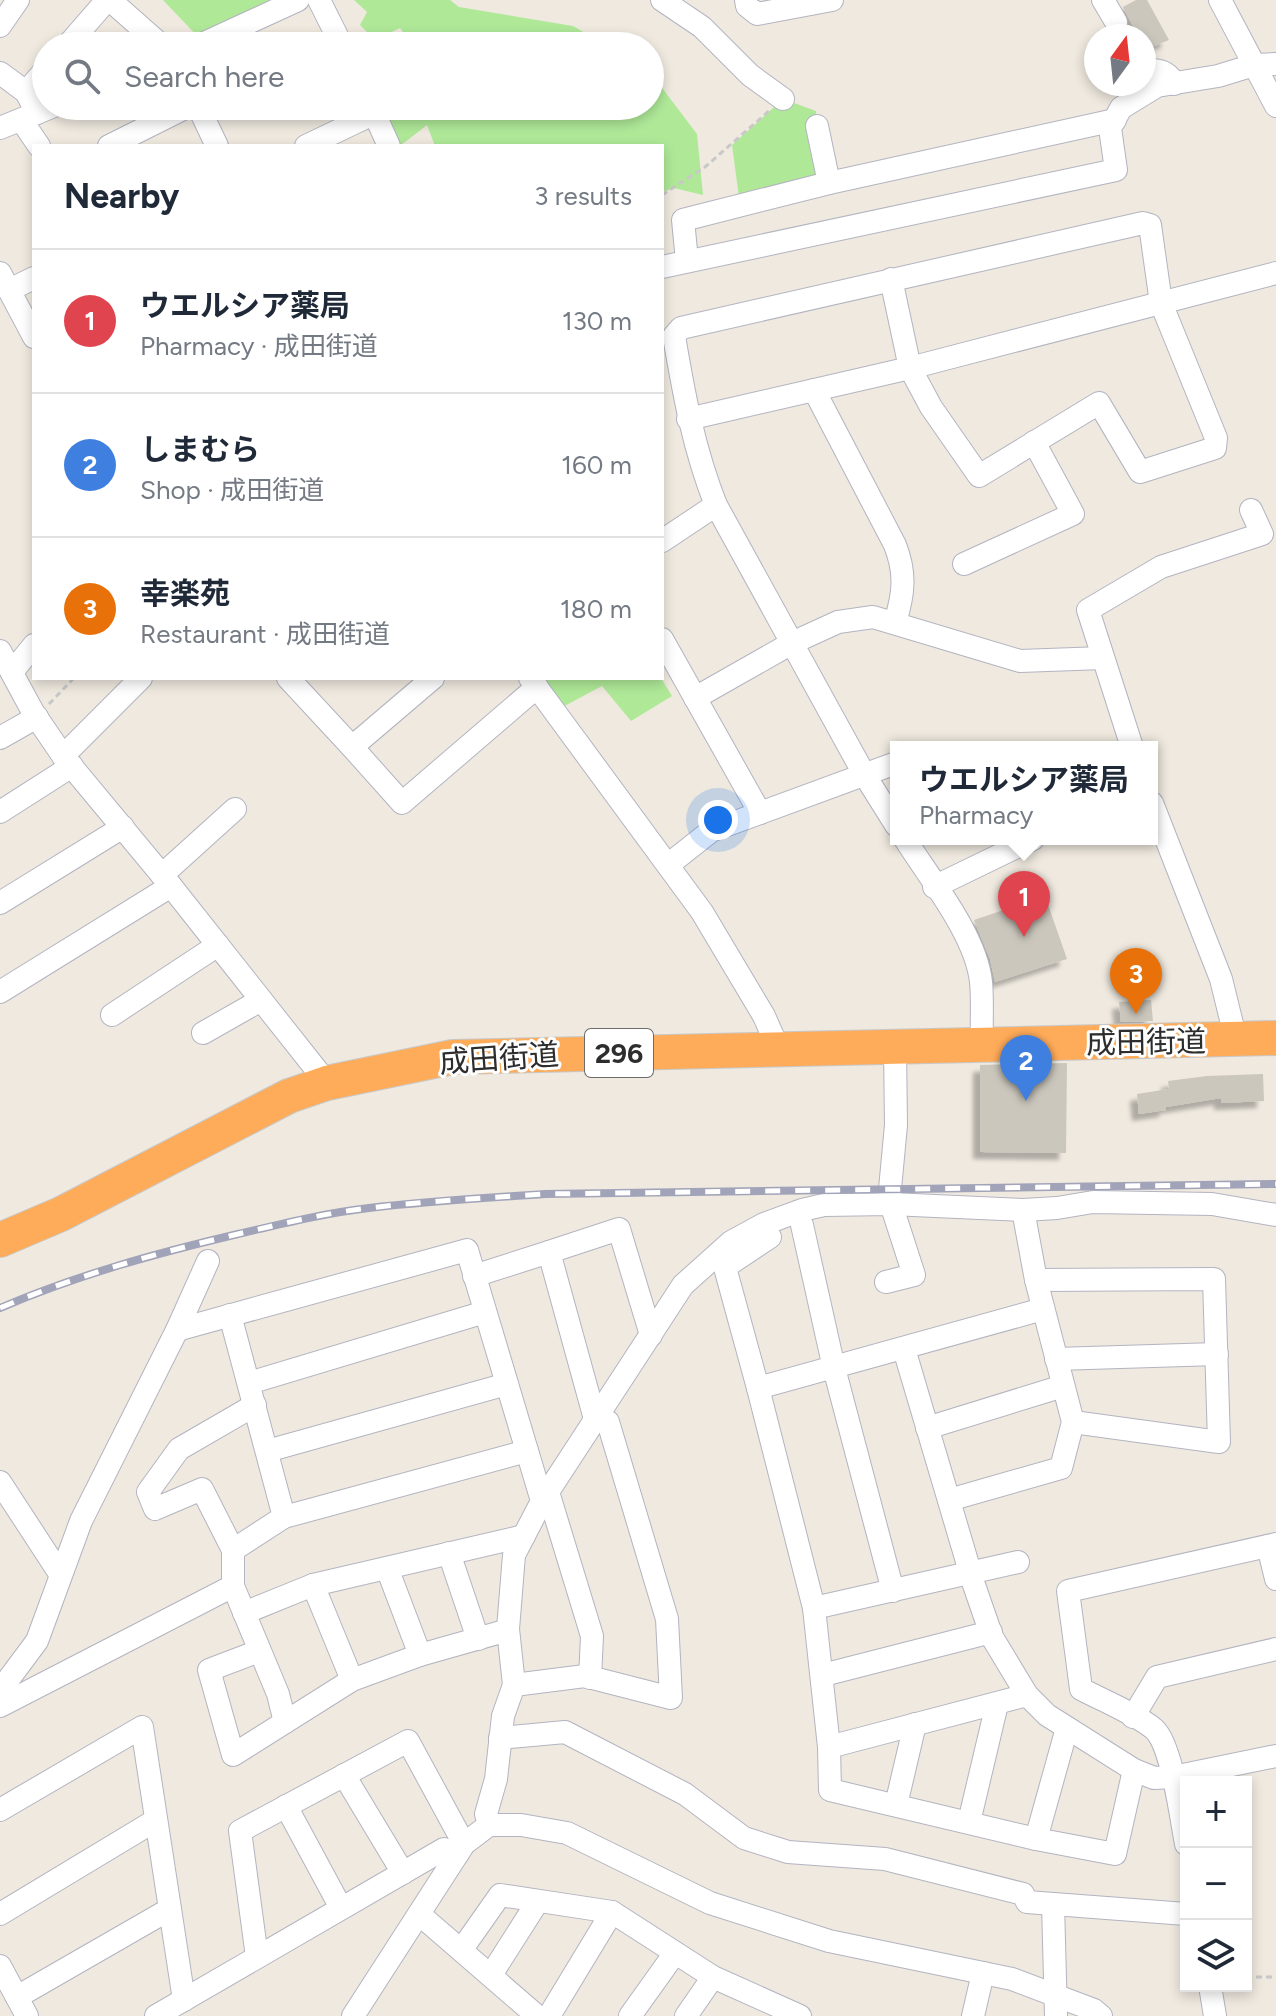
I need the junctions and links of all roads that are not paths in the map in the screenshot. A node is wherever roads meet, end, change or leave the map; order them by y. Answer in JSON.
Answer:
{"nodes":[{"id":1,"x":18,"y":0,"type":"edge"},
{"id":2,"x":109,"y":0,"type":"edge"},
{"id":3,"x":298,"y":0,"type":"edge"},
{"id":4,"x":319,"y":0,"type":"edge"},
{"id":5,"x":662,"y":0,"type":"edge"},
{"id":6,"x":746,"y":0,"type":"edge"},
{"id":7,"x":1103,"y":0,"type":"edge"},
{"id":8,"x":1220,"y":0,"type":"edge"},
{"id":9,"x":826,"y":1,"type":"edge"},
{"id":10,"x":1116,"y":22,"type":"dead end"},
{"id":11,"x":0,"y":26,"type":"edge"},
{"id":12,"x":80,"y":32,"type":"edge"},
{"id":13,"x":146,"y":32,"type":"edge"},
{"id":14,"x":228,"y":32,"type":"edge"},
{"id":15,"x":335,"y":32,"type":"edge"},
{"id":16,"x":1265,"y":64,"type":"edge"},
{"id":17,"x":1156,"y":72,"type":"edge"},
{"id":18,"x":0,"y":73,"type":"edge"},
{"id":19,"x":1174,"y":84,"type":"junction"},
{"id":20,"x":32,"y":85,"type":"edge"},
{"id":21,"x":26,"y":92,"type":"junction"},
{"id":22,"x":783,"y":99,"type":"road end"},
{"id":23,"x":32,"y":102,"type":"edge"},
{"id":24,"x":1276,"y":106,"type":"edge"},
{"id":25,"x":32,"y":115,"type":"edge"},
{"id":26,"x":38,"y":120,"type":"edge"},
{"id":27,"x":161,"y":120,"type":"edge"},
{"id":28,"x":205,"y":120,"type":"edge"},
{"id":29,"x":353,"y":120,"type":"edge"},
{"id":30,"x":378,"y":120,"type":"edge"},
{"id":31,"x":1115,"y":120,"type":"junction"},
{"id":32,"x":817,"y":126,"type":"dead end"},
{"id":33,"x":0,"y":128,"type":"edge"},
{"id":34,"x":39,"y":144,"type":"edge"},
{"id":35,"x":113,"y":144,"type":"edge"},
{"id":36,"x":216,"y":144,"type":"edge"},
{"id":37,"x":310,"y":144,"type":"edge"},
{"id":38,"x":388,"y":144,"type":"edge"},
{"id":39,"x":829,"y":183,"type":"junction"},
{"id":40,"x":687,"y":261,"type":"junction"},
{"id":41,"x":664,"y":267,"type":"edge"},
{"id":42,"x":1276,"y":273,"type":"edge"},
{"id":43,"x":32,"y":278,"type":"edge"},
{"id":44,"x":891,"y":279,"type":"junction"},
{"id":45,"x":5,"y":282,"type":"edge"},
{"id":46,"x":1161,"y":303,"type":"junction"},
{"id":47,"x":32,"y":333,"type":"edge"},
{"id":48,"x":910,"y":368,"type":"junction"},
{"id":49,"x":814,"y":390,"type":"junction"},
{"id":50,"x":688,"y":419,"type":"junction"},
{"id":51,"x":1034,"y":442,"type":"junction"},
{"id":52,"x":716,"y":505,"type":"junction"},
{"id":53,"x":1251,"y":510,"type":"dead end"},
{"id":54,"x":664,"y":540,"type":"edge"},
{"id":55,"x":964,"y":564,"type":"dead end"},
{"id":56,"x":895,"y":622,"type":"junction"},
{"id":57,"x":664,"y":643,"type":"edge"},
{"id":58,"x":792,"y":643,"type":"junction"},
{"id":59,"x":32,"y":647,"type":"edge"},
{"id":60,"x":0,"y":651,"type":"edge"},
{"id":61,"x":1103,"y":658,"type":"junction"},
{"id":62,"x":12,"y":672,"type":"junction"},
{"id":63,"x":139,"y":680,"type":"edge"},
{"id":64,"x":431,"y":680,"type":"edge"},
{"id":65,"x":298,"y":681,"type":"edge"},
{"id":66,"x":534,"y":682,"type":"edge"},
{"id":67,"x":695,"y":698,"type":"junction"},
{"id":68,"x":37,"y":717,"type":"junction"},
{"id":69,"x":0,"y":738,"type":"edge"},
{"id":70,"x":1130,"y":741,"type":"edge"},
{"id":71,"x":352,"y":747,"type":"junction"},
{"id":72,"x":68,"y":761,"type":"junction"},
{"id":73,"x":890,"y":765,"type":"edge"},
{"id":74,"x":864,"y":774,"type":"junction"},
{"id":75,"x":235,"y":809,"type":"dead end"},
{"id":76,"x":0,"y":812,"type":"edge"},
{"id":77,"x":760,"y":813,"type":"junction"},
{"id":78,"x":890,"y":815,"type":"edge"},
{"id":79,"x":1158,"y":818,"type":"edge"},
{"id":80,"x":123,"y":827,"type":"junction"},
{"id":81,"x":909,"y":845,"type":"edge"},
{"id":82,"x":1021,"y":845,"type":"edge"},
{"id":83,"x":668,"y":865,"type":"junction"},
{"id":84,"x":166,"y":881,"type":"junction"},
{"id":85,"x":934,"y":887,"type":"junction"},
{"id":86,"x":0,"y":903,"type":"edge"},
{"id":87,"x":218,"y":945,"type":"junction"},
{"id":88,"x":0,"y":992,"type":"edge"},
{"id":89,"x":261,"y":1000,"type":"junction"},
{"id":90,"x":112,"y":1015,"type":"dead end"},
{"id":91,"x":203,"y":1033,"type":"dead end"},
{"id":92,"x":1276,"y":1038,"type":"edge"},
{"id":93,"x":1236,"y":1040,"type":"junction"},
{"id":94,"x":982,"y":1045,"type":"junction"},
{"id":95,"x":895,"y":1048,"type":"junction"},
{"id":96,"x":779,"y":1050,"type":"junction"},
{"id":97,"x":327,"y":1083,"type":"junction"},
{"id":98,"x":885,"y":1204,"type":"junction"},
{"id":99,"x":1023,"y":1210,"type":"junction"},
{"id":100,"x":1276,"y":1215,"type":"edge"},
{"id":101,"x":802,"y":1225,"type":"junction"},
{"id":102,"x":0,"y":1240,"type":"edge"},
{"id":103,"x":549,"y":1252,"type":"junction"},
{"id":104,"x":722,"y":1259,"type":"junction"},
{"id":105,"x":208,"y":1261,"type":"dead end"},
{"id":106,"x":474,"y":1276,"type":"junction"},
{"id":107,"x":1036,"y":1280,"type":"junction"},
{"id":108,"x":886,"y":1282,"type":"dead end"},
{"id":109,"x":1043,"y":1309,"type":"junction"},
{"id":110,"x":485,"y":1312,"type":"junction"},
{"id":111,"x":230,"y":1315,"type":"junction"},
{"id":112,"x":177,"y":1330,"type":"junction"},
{"id":113,"x":651,"y":1335,"type":"junction"},
{"id":114,"x":904,"y":1349,"type":"junction"},
{"id":115,"x":1217,"y":1354,"type":"junction"},
{"id":116,"x":1056,"y":1359,"type":"junction"},
{"id":117,"x":834,"y":1368,"type":"junction"},
{"id":118,"x":249,"y":1383,"type":"junction"},
{"id":119,"x":507,"y":1384,"type":"junction"},
{"id":120,"x":1063,"y":1386,"type":"junction"},
{"id":121,"x":758,"y":1388,"type":"junction"},
{"id":122,"x":255,"y":1405,"type":"junction"},
{"id":123,"x":595,"y":1419,"type":"junction"},
{"id":124,"x":1073,"y":1422,"type":"junction"},
{"id":125,"x":927,"y":1428,"type":"junction"},
{"id":126,"x":267,"y":1451,"type":"junction"},
{"id":127,"x":527,"y":1451,"type":"junction"},
{"id":128,"x":0,"y":1482,"type":"edge"},
{"id":129,"x":545,"y":1496,"type":"junction"},
{"id":130,"x":949,"y":1500,"type":"junction"},
{"id":131,"x":284,"y":1517,"type":"junction"},
{"id":132,"x":524,"y":1536,"type":"junction"},
{"id":133,"x":1272,"y":1545,"type":"edge"},
{"id":134,"x":233,"y":1550,"type":"junction"},
{"id":135,"x":449,"y":1553,"type":"junction"},
{"id":136,"x":1018,"y":1562,"type":"dead end"},
{"id":137,"x":387,"y":1568,"type":"junction"},
{"id":138,"x":970,"y":1573,"type":"junction"},
{"id":139,"x":60,"y":1574,"type":"junction"},
{"id":140,"x":1276,"y":1579,"type":"edge"},
{"id":141,"x":313,"y":1585,"type":"junction"},
{"id":142,"x":233,"y":1586,"type":"junction"},
{"id":143,"x":893,"y":1591,"type":"junction"},
{"id":144,"x":814,"y":1608,"type":"junction"},
{"id":145,"x":244,"y":1613,"type":"junction"},
{"id":146,"x":508,"y":1630,"type":"junction"},
{"id":147,"x":991,"y":1632,"type":"junction"},
{"id":148,"x":478,"y":1639,"type":"junction"},
{"id":149,"x":1276,"y":1649,"type":"edge"},
{"id":150,"x":259,"y":1651,"type":"junction"},
{"id":151,"x":420,"y":1655,"type":"junction"},
{"id":152,"x":823,"y":1675,"type":"junction"},
{"id":153,"x":590,"y":1678,"type":"junction"},
{"id":154,"x":352,"y":1680,"type":"junction"},
{"id":155,"x":514,"y":1685,"type":"junction"},
{"id":156,"x":1027,"y":1695,"type":"junction"},
{"id":157,"x":0,"y":1696,"type":"edge"},
{"id":158,"x":997,"y":1704,"type":"junction"},
{"id":159,"x":0,"y":1706,"type":"edge"},
{"id":160,"x":1133,"y":1717,"type":"junction"},
{"id":161,"x":285,"y":1722,"type":"junction"},
{"id":162,"x":915,"y":1724,"type":"junction"},
{"id":163,"x":1067,"y":1728,"type":"junction"},
{"id":164,"x":500,"y":1738,"type":"junction"},
{"id":165,"x":829,"y":1747,"type":"junction"},
{"id":166,"x":1276,"y":1756,"type":"edge"},
{"id":167,"x":1134,"y":1770,"type":"junction"},
{"id":168,"x":344,"y":1775,"type":"junction"},
{"id":169,"x":1173,"y":1777,"type":"junction"},
{"id":170,"x":896,"y":1805,"type":"junction"},
{"id":171,"x":286,"y":1806,"type":"junction"},
{"id":172,"x":0,"y":1810,"type":"edge"},
{"id":173,"x":1180,"y":1813,"type":"edge"},
{"id":174,"x":156,"y":1820,"type":"junction"},
{"id":175,"x":969,"y":1822,"type":"junction"},
{"id":176,"x":489,"y":1825,"type":"junction"},
{"id":177,"x":1036,"y":1839,"type":"junction"},
{"id":178,"x":461,"y":1849,"type":"junction"},
{"id":179,"x":403,"y":1873,"type":"junction"},
{"id":180,"x":538,"y":1901,"type":"junction"},
{"id":181,"x":1053,"y":1904,"type":"junction"},
{"id":182,"x":341,"y":1908,"type":"junction"},
{"id":183,"x":170,"y":1909,"type":"junction"},
{"id":184,"x":612,"y":1912,"type":"junction"},
{"id":185,"x":0,"y":1914,"type":"edge"},
{"id":186,"x":419,"y":1914,"type":"junction"},
{"id":187,"x":1180,"y":1914,"type":"edge"},
{"id":188,"x":462,"y":1949,"type":"junction"},
{"id":189,"x":675,"y":1953,"type":"junction"},
{"id":190,"x":257,"y":1957,"type":"junction"},
{"id":191,"x":0,"y":1966,"type":"edge"},
{"id":192,"x":983,"y":1973,"type":"junction"},
{"id":193,"x":491,"y":1975,"type":"junction"},
{"id":194,"x":713,"y":1977,"type":"junction"},
{"id":195,"x":1211,"y":1992,"type":"edge"},
{"id":196,"x":184,"y":2000,"type":"junction"},
{"id":197,"x":1056,"y":2006,"type":"edge"},
{"id":198,"x":20,"y":2010,"type":"edge"},
{"id":199,"x":773,"y":2010,"type":"edge"},
{"id":200,"x":156,"y":2016,"type":"edge"},
{"id":201,"x":353,"y":2016,"type":"edge"},
{"id":202,"x":537,"y":2016,"type":"edge"},
{"id":203,"x":549,"y":2016,"type":"edge"},
{"id":204,"x":630,"y":2016,"type":"edge"},
{"id":205,"x":686,"y":2016,"type":"edge"},
{"id":206,"x":800,"y":2016,"type":"edge"},
{"id":207,"x":973,"y":2016,"type":"edge"},
{"id":208,"x":1101,"y":2016,"type":"edge"},
{"id":209,"x":1215,"y":2016,"type":"edge"}],
"edges":[{"from":1,"to":11,"type":"street"},
{"from":2,"to":12,"type":"street"},
{"from":2,"to":13,"type":"street"},
{"from":3,"to":14,"type":"street"},
{"from":4,"to":15,"type":"street"},
{"from":5,"to":22,"type":"street"},
{"from":6,"to":9,"type":"street"},
{"from":7,"to":10,"type":"street"},
{"from":8,"to":16,"type":"street"},
{"from":16,"to":19,"type":"street"},
{"from":16,"to":24,"type":"street"},
{"from":17,"to":19,"type":"street"},
{"from":18,"to":21,"type":"street"},
{"from":19,"to":31,"type":"street"},
{"from":20,"to":21,"type":"street"},
{"from":21,"to":23,"type":"street"},
{"from":25,"to":33,"type":"street"},
{"from":26,"to":34,"type":"street"},
{"from":27,"to":35,"type":"street"},
{"from":28,"to":36,"type":"street"},
{"from":29,"to":37,"type":"street"},
{"from":30,"to":38,"type":"street"},
{"from":31,"to":39,"type":"street"},
{"from":31,"to":40,"type":"street"},
{"from":32,"to":39,"type":"street"},
{"from":39,"to":40,"type":"street"},
{"from":40,"to":41,"type":"street"},
{"from":42,"to":46,"type":"street"},
{"from":43,"to":45,"type":"street"},
{"from":44,"to":46,"type":"street"},
{"from":44,"to":48,"type":"street"},
{"from":44,"to":50,"type":"street"},
{"from":45,"to":47,"type":"street"},
{"from":46,"to":48,"type":"street"},
{"from":46,"to":51,"type":"street"},
{"from":48,"to":49,"type":"street"},
{"from":48,"to":51,"type":"street"},
{"from":49,"to":50,"type":"street"},
{"from":49,"to":56,"type":"street"},
{"from":50,"to":52,"type":"street"},
{"from":51,"to":55,"type":"street"},
{"from":52,"to":54,"type":"street"},
{"from":52,"to":58,"type":"street"},
{"from":53,"to":61,"type":"street"},
{"from":56,"to":58,"type":"street"},
{"from":56,"to":61,"type":"street"},
{"from":57,"to":67,"type":"street"},
{"from":58,"to":67,"type":"street"},
{"from":58,"to":74,"type":"street"},
{"from":59,"to":62,"type":"street"},
{"from":60,"to":62,"type":"street"},
{"from":61,"to":70,"type":"street"},
{"from":62,"to":68,"type":"street"},
{"from":63,"to":72,"type":"street"},
{"from":64,"to":71,"type":"street"},
{"from":65,"to":71,"type":"street"},
{"from":66,"to":71,"type":"street"},
{"from":66,"to":83,"type":"street"},
{"from":67,"to":77,"type":"street"},
{"from":68,"to":69,"type":"street"},
{"from":68,"to":72,"type":"street"},
{"from":72,"to":76,"type":"street"},
{"from":72,"to":80,"type":"street"},
{"from":73,"to":74,"type":"street"},
{"from":74,"to":77,"type":"street"},
{"from":74,"to":78,"type":"street"},
{"from":75,"to":84,"type":"street"},
{"from":77,"to":83,"type":"street"},
{"from":79,"to":93,"type":"street"},
{"from":80,"to":84,"type":"street"},
{"from":80,"to":86,"type":"street"},
{"from":81,"to":85,"type":"street"},
{"from":82,"to":85,"type":"street"},
{"from":83,"to":96,"type":"street"},
{"from":84,"to":87,"type":"street"},
{"from":84,"to":88,"type":"street"},
{"from":85,"to":94,"type":"street"},
{"from":87,"to":89,"type":"street"},
{"from":87,"to":90,"type":"street"},
{"from":89,"to":91,"type":"street"},
{"from":89,"to":97,"type":"street"},
{"from":92,"to":93,"type":"highway","name":"成田街道","number":"296"},
{"from":93,"to":94,"type":"highway","name":"成田街道","number":"296"},
{"from":94,"to":95,"type":"highway","name":"成田街道","number":"296"},
{"from":95,"to":96,"type":"highway","name":"成田街道","number":"296"},
{"from":95,"to":98,"type":"street"},
{"from":96,"to":97,"type":"highway","name":"成田街道","number":"296"},
{"from":97,"to":102,"type":"highway","name":"成田街道","number":"296"},
{"from":98,"to":99,"type":"street"},
{"from":98,"to":101,"type":"street"},
{"from":98,"to":104,"type":"street"},
{"from":98,"to":108,"type":"street"},
{"from":99,"to":100,"type":"street"},
{"from":99,"to":107,"type":"street"},
{"from":101,"to":104,"type":"street"},
{"from":101,"to":117,"type":"street"},
{"from":103,"to":106,"type":"street"},
{"from":103,"to":113,"type":"street"},
{"from":103,"to":123,"type":"street"},
{"from":104,"to":113,"type":"street"},
{"from":104,"to":121,"type":"street"},
{"from":105,"to":112,"type":"street"},
{"from":106,"to":110,"type":"street"},
{"from":106,"to":111,"type":"street"},
{"from":107,"to":109,"type":"street"},
{"from":107,"to":115,"type":"street"},
{"from":109,"to":114,"type":"street"},
{"from":109,"to":116,"type":"street"},
{"from":110,"to":118,"type":"street"},
{"from":110,"to":119,"type":"street"},
{"from":111,"to":112,"type":"street"},
{"from":111,"to":118,"type":"street"},
{"from":112,"to":139,"type":"street"},
{"from":113,"to":123,"type":"street"},
{"from":114,"to":117,"type":"street"},
{"from":114,"to":125,"type":"street"},
{"from":115,"to":116,"type":"street"},
{"from":115,"to":124,"type":"street"},
{"from":116,"to":120,"type":"street"},
{"from":117,"to":121,"type":"street"},
{"from":117,"to":143,"type":"street"},
{"from":118,"to":122,"type":"street"},
{"from":119,"to":126,"type":"street"},
{"from":119,"to":127,"type":"street"},
{"from":120,"to":124,"type":"street"},
{"from":120,"to":125,"type":"street"},
{"from":121,"to":144,"type":"street"},
{"from":122,"to":126,"type":"street"},
{"from":122,"to":134,"type":"street"},
{"from":123,"to":129,"type":"street"},
{"from":123,"to":153,"type":"street"},
{"from":124,"to":130,"type":"street"},
{"from":125,"to":130,"type":"street"},
{"from":126,"to":131,"type":"street"},
{"from":127,"to":129,"type":"street"},
{"from":127,"to":131,"type":"street"},
{"from":128,"to":139,"type":"street"},
{"from":129,"to":132,"type":"street"},
{"from":129,"to":153,"type":"street"},
{"from":130,"to":138,"type":"street"},
{"from":131,"to":134,"type":"street"},
{"from":132,"to":135,"type":"street"},
{"from":132,"to":146,"type":"street"},
{"from":133,"to":140,"type":"street"},
{"from":133,"to":160,"type":"street"},
{"from":134,"to":142,"type":"street"},
{"from":135,"to":137,"type":"street"},
{"from":135,"to":148,"type":"street"},
{"from":136,"to":138,"type":"street"},
{"from":137,"to":141,"type":"street"},
{"from":137,"to":151,"type":"street"},
{"from":138,"to":143,"type":"street"},
{"from":138,"to":147,"type":"street"},
{"from":139,"to":157,"type":"street"},
{"from":141,"to":145,"type":"street"},
{"from":141,"to":154,"type":"street"},
{"from":142,"to":145,"type":"street"},
{"from":142,"to":159,"type":"street"},
{"from":143,"to":144,"type":"street"},
{"from":144,"to":152,"type":"street"},
{"from":145,"to":150,"type":"street"},
{"from":146,"to":148,"type":"street"},
{"from":146,"to":155,"type":"street"},
{"from":147,"to":152,"type":"street"},
{"from":147,"to":156,"type":"street"},
{"from":148,"to":151,"type":"street"},
{"from":149,"to":160,"type":"street"},
{"from":150,"to":161,"type":"street"},
{"from":150,"to":161,"type":"street"},
{"from":151,"to":154,"type":"street"},
{"from":152,"to":165,"type":"street"},
{"from":153,"to":155,"type":"street"},
{"from":154,"to":161,"type":"street"},
{"from":155,"to":164,"type":"street"},
{"from":156,"to":158,"type":"street"},
{"from":156,"to":163,"type":"street"},
{"from":158,"to":162,"type":"street"},
{"from":158,"to":175,"type":"street"},
{"from":160,"to":169,"type":"street"},
{"from":162,"to":165,"type":"street"},
{"from":162,"to":170,"type":"street"},
{"from":163,"to":167,"type":"street"},
{"from":163,"to":177,"type":"street"},
{"from":164,"to":176,"type":"street"},
{"from":164,"to":181,"type":"street"},
{"from":165,"to":170,"type":"street"},
{"from":166,"to":169,"type":"street"},
{"from":167,"to":169,"type":"street"},
{"from":167,"to":177,"type":"street"},
{"from":168,"to":171,"type":"street"},
{"from":168,"to":178,"type":"street"},
{"from":168,"to":179,"type":"street"},
{"from":169,"to":173,"type":"street"},
{"from":170,"to":175,"type":"street"},
{"from":171,"to":182,"type":"street"},
{"from":171,"to":190,"type":"street"},
{"from":172,"to":174,"type":"street"},
{"from":174,"to":183,"type":"street"},
{"from":174,"to":185,"type":"street"},
{"from":175,"to":177,"type":"street"},
{"from":176,"to":178,"type":"street"},
{"from":176,"to":192,"type":"street"},
{"from":178,"to":179,"type":"street"},
{"from":178,"to":186,"type":"street"},
{"from":179,"to":182,"type":"street"},
{"from":180,"to":184,"type":"street"},
{"from":180,"to":188,"type":"street"},
{"from":180,"to":193,"type":"street"},
{"from":181,"to":187,"type":"street"},
{"from":181,"to":197,"type":"street"},
{"from":182,"to":190,"type":"street"},
{"from":183,"to":196,"type":"street"},
{"from":183,"to":198,"type":"street"},
{"from":184,"to":189,"type":"street"},
{"from":184,"to":203,"type":"street"},
{"from":186,"to":188,"type":"street"},
{"from":186,"to":201,"type":"street"},
{"from":188,"to":193,"type":"street"},
{"from":189,"to":194,"type":"street"},
{"from":189,"to":204,"type":"street"},
{"from":190,"to":196,"type":"street"},
{"from":191,"to":198,"type":"street"},
{"from":192,"to":197,"type":"street"},
{"from":192,"to":207,"type":"street"},
{"from":193,"to":202,"type":"street"},
{"from":194,"to":199,"type":"street"},
{"from":194,"to":205,"type":"street"},
{"from":195,"to":209,"type":"street"},
{"from":196,"to":200,"type":"street"},
{"from":197,"to":208,"type":"street"},
{"from":199,"to":206,"type":"street"}]}
